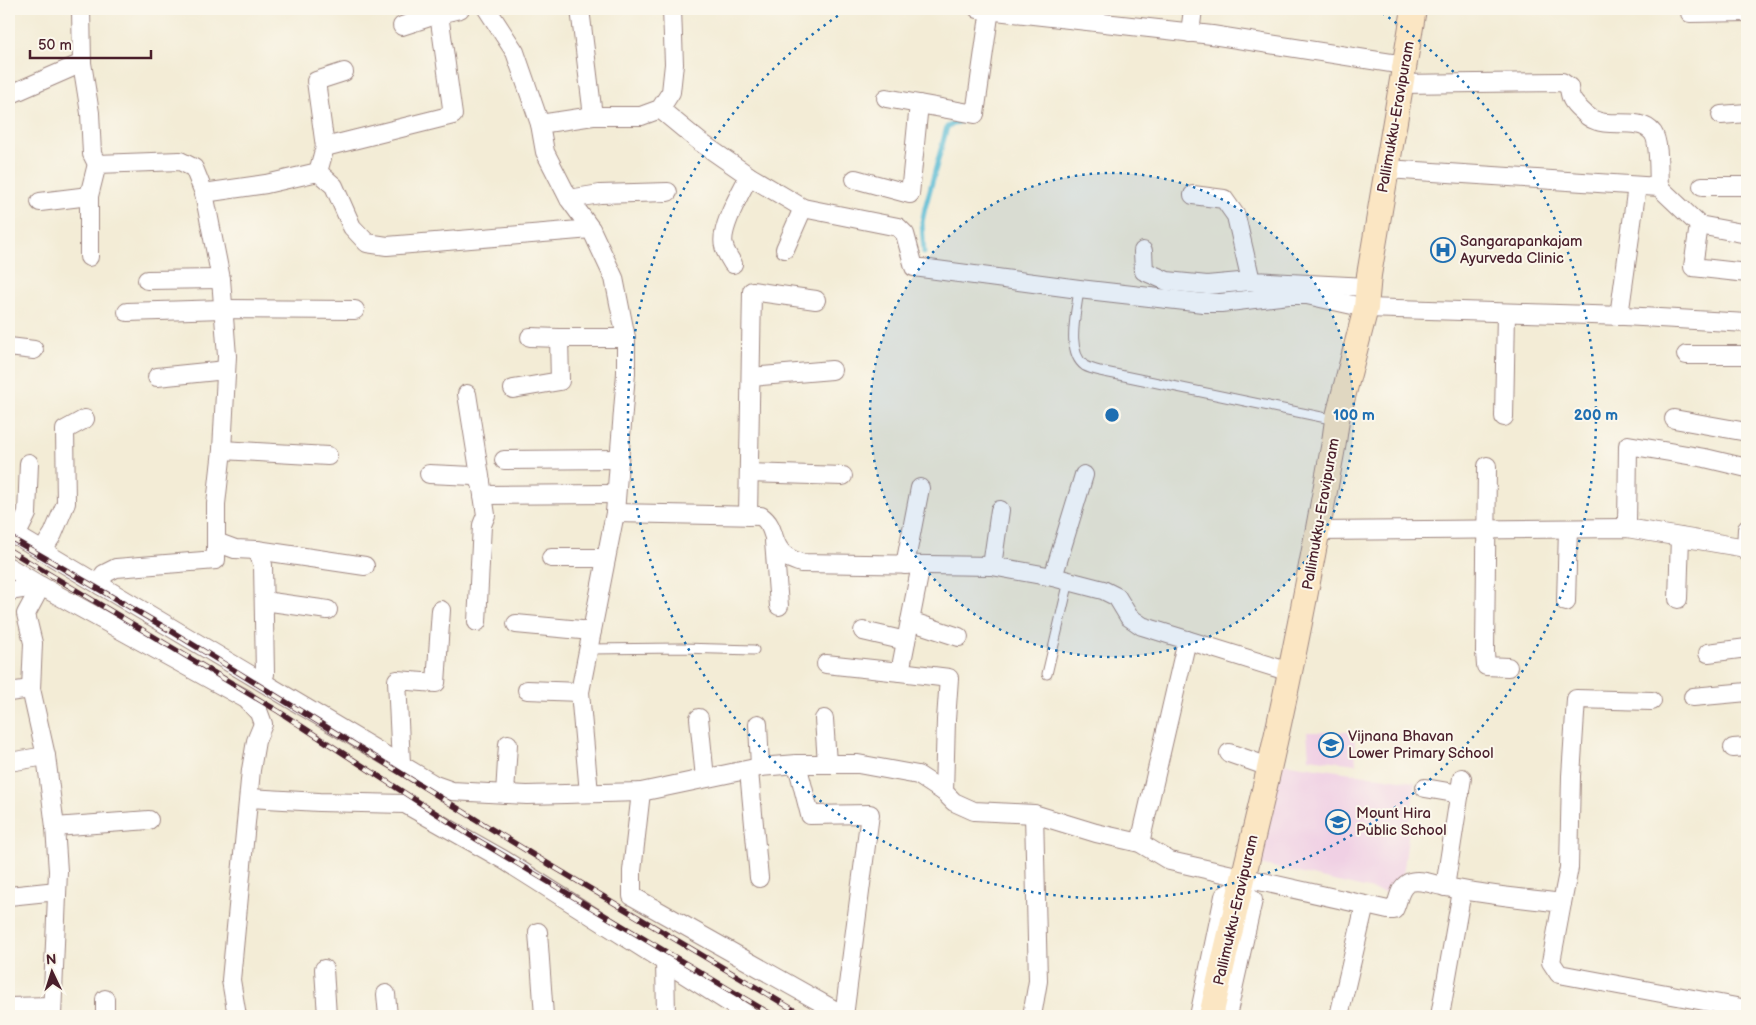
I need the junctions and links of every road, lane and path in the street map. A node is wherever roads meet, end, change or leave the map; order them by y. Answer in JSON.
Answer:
{"nodes":[{"id":1,"x":82,"y":9,"type":"edge"},
{"id":2,"x":460,"y":9,"type":"edge"},
{"id":3,"x":487,"y":9,"type":"edge"},
{"id":4,"x":580,"y":9,"type":"edge"},
{"id":5,"x":672,"y":9,"type":"edge"},
{"id":6,"x":986,"y":9,"type":"edge"},
{"id":7,"x":1193,"y":9,"type":"edge"},
{"id":8,"x":1414,"y":9,"type":"edge"},
{"id":9,"x":1747,"y":12,"type":"edge"},
{"id":10,"x":1690,"y":13,"type":"dead end"},
{"id":11,"x":439,"y":14,"type":"junction"},
{"id":12,"x":402,"y":26,"type":"dead end"},
{"id":13,"x":1190,"y":33,"type":"junction"},
{"id":14,"x":82,"y":63,"type":"junction"},
{"id":15,"x":344,"y":72,"type":"dead end"},
{"id":16,"x":1403,"y":75,"type":"junction"},
{"id":17,"x":9,"y":95,"type":"edge"},
{"id":18,"x":886,"y":98,"type":"dead end"},
{"id":19,"x":919,"y":104,"type":"junction"},
{"id":20,"x":660,"y":109,"type":"junction"},
{"id":21,"x":1747,"y":113,"type":"edge"},
{"id":22,"x":1721,"y":115,"type":"dead end"},
{"id":23,"x":593,"y":116,"type":"junction"},
{"id":24,"x":540,"y":124,"type":"junction"},
{"id":25,"x":325,"y":147,"type":"junction"},
{"id":26,"x":97,"y":164,"type":"junction"},
{"id":27,"x":1387,"y":169,"type":"junction"},
{"id":28,"x":318,"y":172,"type":"junction"},
{"id":29,"x":749,"y":176,"type":"junction"},
{"id":30,"x":855,"y":179,"type":"dead end"},
{"id":31,"x":1637,"y":186,"type":"junction"},
{"id":32,"x":1702,"y":186,"type":"dead end"},
{"id":33,"x":1747,"y":186,"type":"edge"},
{"id":34,"x":1659,"y":187,"type":"junction"},
{"id":35,"x":668,"y":192,"type":"dead end"},
{"id":36,"x":204,"y":193,"type":"junction"},
{"id":37,"x":1193,"y":195,"type":"dead end"},
{"id":38,"x":89,"y":196,"type":"junction"},
{"id":39,"x":569,"y":199,"type":"junction"},
{"id":40,"x":40,"y":202,"type":"dead end"},
{"id":41,"x":803,"y":208,"type":"junction"},
{"id":42,"x":1699,"y":225,"type":"junction"},
{"id":43,"x":590,"y":229,"type":"junction"},
{"id":44,"x":1747,"y":234,"type":"edge"},
{"id":45,"x":785,"y":250,"type":"dead end"},
{"id":46,"x":1143,"y":251,"type":"dead end"},
{"id":47,"x":89,"y":257,"type":"dead end"},
{"id":48,"x":733,"y":264,"type":"dead end"},
{"id":49,"x":1747,"y":273,"type":"edge"},
{"id":50,"x":221,"y":279,"type":"junction"},
{"id":51,"x":147,"y":280,"type":"dead end"},
{"id":52,"x":1251,"y":282,"type":"junction"},
{"id":53,"x":1079,"y":290,"type":"junction"},
{"id":54,"x":1367,"y":298,"type":"junction"},
{"id":55,"x":816,"y":300,"type":"dead end"},
{"id":56,"x":223,"y":309,"type":"junction"},
{"id":57,"x":355,"y":310,"type":"dead end"},
{"id":58,"x":126,"y":312,"type":"dead end"},
{"id":59,"x":1506,"y":313,"type":"junction"},
{"id":60,"x":1619,"y":316,"type":"junction"},
{"id":61,"x":1747,"y":323,"type":"edge"},
{"id":62,"x":530,"y":337,"type":"dead end"},
{"id":63,"x":559,"y":338,"type":"junction"},
{"id":64,"x":626,"y":338,"type":"junction"},
{"id":65,"x":9,"y":348,"type":"edge"},
{"id":66,"x":34,"y":350,"type":"dead end"},
{"id":67,"x":1686,"y":355,"type":"dead end"},
{"id":68,"x":1747,"y":355,"type":"edge"},
{"id":69,"x":226,"y":370,"type":"junction"},
{"id":70,"x":832,"y":370,"type":"dead end"},
{"id":71,"x":157,"y":377,"type":"dead end"},
{"id":72,"x":751,"y":377,"type":"junction"},
{"id":73,"x":513,"y":389,"type":"dead end"},
{"id":74,"x":467,"y":394,"type":"dead end"},
{"id":75,"x":1504,"y":417,"type":"dead end"},
{"id":76,"x":85,"y":419,"type":"dead end"},
{"id":77,"x":1674,"y":419,"type":"dead end"},
{"id":78,"x":1337,"y":420,"type":"junction"},
{"id":79,"x":1747,"y":432,"type":"edge"},
{"id":80,"x":222,"y":450,"type":"junction"},
{"id":81,"x":328,"y":456,"type":"dead end"},
{"id":82,"x":619,"y":459,"type":"junction"},
{"id":83,"x":504,"y":460,"type":"dead end"},
{"id":84,"x":29,"y":464,"type":"dead end"},
{"id":85,"x":1487,"y":466,"type":"dead end"},
{"id":86,"x":1747,"y":468,"type":"edge"},
{"id":87,"x":749,"y":473,"type":"junction"},
{"id":88,"x":429,"y":474,"type":"dead end"},
{"id":89,"x":1084,"y":475,"type":"dead end"},
{"id":90,"x":842,"y":476,"type":"dead end"},
{"id":91,"x":482,"y":488,"type":"junction"},
{"id":92,"x":920,"y":488,"type":"dead end"},
{"id":93,"x":616,"y":494,"type":"junction"},
{"id":94,"x":1000,"y":510,"type":"dead end"},
{"id":95,"x":615,"y":513,"type":"junction"},
{"id":96,"x":748,"y":516,"type":"junction"},
{"id":97,"x":1627,"y":528,"type":"junction"},
{"id":98,"x":1568,"y":529,"type":"junction"},
{"id":99,"x":1747,"y":529,"type":"edge"},
{"id":100,"x":1486,"y":530,"type":"junction"},
{"id":101,"x":1318,"y":531,"type":"junction"},
{"id":102,"x":12,"y":534,"type":"edge"},
{"id":103,"x":1680,"y":537,"type":"junction"},
{"id":104,"x":774,"y":538,"type":"junction"},
{"id":105,"x":216,"y":542,"type":"junction"},
{"id":106,"x":257,"y":550,"type":"junction"},
{"id":107,"x":1746,"y":550,"type":"edge"},
{"id":108,"x":42,"y":551,"type":"junction"},
{"id":109,"x":551,"y":558,"type":"dead end"},
{"id":110,"x":606,"y":558,"type":"junction"},
{"id":111,"x":913,"y":565,"type":"junction"},
{"id":112,"x":365,"y":566,"type":"dead end"},
{"id":113,"x":992,"y":566,"type":"junction"},
{"id":114,"x":9,"y":567,"type":"edge"},
{"id":115,"x":1061,"y":579,"type":"junction"},
{"id":116,"x":41,"y":586,"type":"junction"},
{"id":117,"x":102,"y":586,"type":"junction"},
{"id":118,"x":9,"y":591,"type":"edge"},
{"id":119,"x":1678,"y":599,"type":"dead end"},
{"id":120,"x":264,"y":601,"type":"junction"},
{"id":121,"x":1566,"y":602,"type":"dead end"},
{"id":122,"x":779,"y":606,"type":"dead end"},
{"id":123,"x":328,"y":610,"type":"dead end"},
{"id":124,"x":441,"y":610,"type":"dead end"},
{"id":125,"x":910,"y":621,"type":"junction"},
{"id":126,"x":477,"y":622,"type":"dead end"},
{"id":127,"x":516,"y":624,"type":"dead end"},
{"id":128,"x":592,"y":631,"type":"junction"},
{"id":129,"x":863,"y":631,"type":"dead end"},
{"id":130,"x":959,"y":637,"type":"dead end"},
{"id":131,"x":1187,"y":640,"type":"junction"},
{"id":132,"x":906,"y":641,"type":"junction"},
{"id":133,"x":1747,"y":648,"type":"edge"},
{"id":134,"x":589,"y":649,"type":"junction"},
{"id":135,"x":754,"y":650,"type":"dead end"},
{"id":136,"x":1708,"y":653,"type":"dead end"},
{"id":137,"x":826,"y":664,"type":"dead end"},
{"id":138,"x":1508,"y":667,"type":"dead end"},
{"id":139,"x":900,"y":672,"type":"junction"},
{"id":140,"x":1290,"y":672,"type":"junction"},
{"id":141,"x":1047,"y":674,"type":"dead end"},
{"id":142,"x":262,"y":681,"type":"junction"},
{"id":143,"x":31,"y":689,"type":"junction"},
{"id":144,"x":527,"y":690,"type":"dead end"},
{"id":145,"x":9,"y":692,"type":"edge"},
{"id":146,"x":580,"y":692,"type":"junction"},
{"id":147,"x":1747,"y":692,"type":"edge"},
{"id":148,"x":1693,"y":697,"type":"dead end"},
{"id":149,"x":1652,"y":701,"type":"dead end"},
{"id":150,"x":699,"y":718,"type":"dead end"},
{"id":151,"x":824,"y":719,"type":"dead end"},
{"id":152,"x":758,"y":724,"type":"dead end"},
{"id":153,"x":508,"y":744,"type":"dead end"},
{"id":154,"x":1229,"y":754,"type":"dead end"},
{"id":155,"x":46,"y":756,"type":"junction"},
{"id":156,"x":9,"y":762,"type":"edge"},
{"id":157,"x":827,"y":763,"type":"junction"},
{"id":158,"x":401,"y":764,"type":"junction"},
{"id":159,"x":797,"y":764,"type":"junction"},
{"id":160,"x":1269,"y":767,"type":"junction"},
{"id":161,"x":755,"y":769,"type":"junction"},
{"id":162,"x":705,"y":778,"type":"junction"},
{"id":163,"x":1425,"y":788,"type":"dead end"},
{"id":164,"x":641,"y":792,"type":"junction"},
{"id":165,"x":944,"y":792,"type":"junction"},
{"id":166,"x":589,"y":793,"type":"junction"},
{"id":167,"x":505,"y":794,"type":"junction"},
{"id":168,"x":249,"y":798,"type":"junction"},
{"id":169,"x":1034,"y":814,"type":"junction"},
{"id":170,"x":149,"y":820,"type":"dead end"},
{"id":171,"x":55,"y":827,"type":"junction"},
{"id":172,"x":1140,"y":843,"type":"junction"},
{"id":173,"x":759,"y":878,"type":"dead end"},
{"id":174,"x":1240,"y":887,"type":"junction"},
{"id":175,"x":1453,"y":889,"type":"junction"},
{"id":176,"x":58,"y":892,"type":"junction"},
{"id":177,"x":9,"y":896,"type":"edge"},
{"id":178,"x":1562,"y":904,"type":"junction"},
{"id":179,"x":1365,"y":905,"type":"junction"},
{"id":180,"x":538,"y":932,"type":"dead end"},
{"id":181,"x":665,"y":961,"type":"junction"},
{"id":182,"x":324,"y":969,"type":"dead end"},
{"id":183,"x":386,"y":994,"type":"dead end"},
{"id":184,"x":9,"y":1007,"type":"edge"},
{"id":185,"x":1747,"y":1009,"type":"edge"},
{"id":186,"x":52,"y":1011,"type":"edge"},
{"id":187,"x":1721,"y":1011,"type":"edge"},
{"id":188,"x":237,"y":1016,"type":"edge"},
{"id":189,"x":326,"y":1016,"type":"edge"},
{"id":190,"x":388,"y":1016,"type":"edge"},
{"id":191,"x":544,"y":1016,"type":"edge"},
{"id":192,"x":666,"y":1016,"type":"edge"},
{"id":193,"x":750,"y":1016,"type":"edge"},
{"id":194,"x":845,"y":1016,"type":"edge"},
{"id":195,"x":1032,"y":1016,"type":"edge"},
{"id":196,"x":1199,"y":1016,"type":"edge"},
{"id":197,"x":1210,"y":1016,"type":"edge"},
{"id":198,"x":1227,"y":1016,"type":"edge"},
{"id":199,"x":1340,"y":1016,"type":"edge"},
{"id":200,"x":1440,"y":1016,"type":"edge"}],
"edges":[{"from":1,"to":14,"type":"street"},
{"from":2,"to":11,"type":"street"},
{"from":3,"to":24,"type":"street"},
{"from":4,"to":23,"type":"street"},
{"from":5,"to":20,"type":"street"},
{"from":6,"to":13,"type":"street"},
{"from":6,"to":19,"type":"street"},
{"from":7,"to":13,"type":"street"},
{"from":8,"to":16,"type":"main road","name":"Pallimukku-Eravipuram"},
{"from":9,"to":10,"type":"street"},
{"from":11,"to":12,"type":"street"},
{"from":11,"to":25,"type":"street"},
{"from":13,"to":16,"type":"street"},
{"from":14,"to":17,"type":"street"},
{"from":14,"to":26,"type":"street"},
{"from":15,"to":25,"type":"street"},
{"from":16,"to":27,"type":"main road","name":"Pallimukku-Eravipuram"},
{"from":16,"to":34,"type":"street"},
{"from":18,"to":19,"type":"street"},
{"from":19,"to":30,"type":"street"},
{"from":20,"to":23,"type":"street"},
{"from":20,"to":29,"type":"street"},
{"from":21,"to":22,"type":"street"},
{"from":23,"to":24,"type":"street"},
{"from":24,"to":39,"type":"street"},
{"from":25,"to":28,"type":"street"},
{"from":26,"to":36,"type":"street"},
{"from":26,"to":38,"type":"street"},
{"from":27,"to":31,"type":"street"},
{"from":27,"to":54,"type":"main road","name":"Pallimukku-Eravipuram"},
{"from":28,"to":36,"type":"street"},
{"from":28,"to":43,"type":"street"},
{"from":29,"to":41,"type":"street"},
{"from":29,"to":48,"type":"street"},
{"from":31,"to":34,"type":"street"},
{"from":31,"to":60,"type":"street"},
{"from":32,"to":33,"type":"street"},
{"from":34,"to":42,"type":"street"},
{"from":35,"to":39,"type":"street"},
{"from":36,"to":50,"type":"street"},
{"from":37,"to":52,"type":"street"},
{"from":38,"to":40,"type":"street"},
{"from":38,"to":47,"type":"street"},
{"from":39,"to":43,"type":"street"},
{"from":41,"to":45,"type":"street"},
{"from":41,"to":53,"type":"street"},
{"from":42,"to":44,"type":"street"},
{"from":42,"to":49,"type":"street"},
{"from":43,"to":64,"type":"street"},
{"from":46,"to":52,"type":"street"},
{"from":50,"to":51,"type":"street"},
{"from":50,"to":56,"type":"street"},
{"from":52,"to":54,"type":"street"},
{"from":53,"to":54,"type":"street"},
{"from":53,"to":78,"type":"lane"},
{"from":54,"to":59,"type":"street"},
{"from":54,"to":78,"type":"main road","name":"Pallimukku-Eravipuram"},
{"from":55,"to":72,"type":"street"},
{"from":56,"to":57,"type":"street"},
{"from":56,"to":58,"type":"street"},
{"from":56,"to":69,"type":"street"},
{"from":59,"to":60,"type":"street"},
{"from":59,"to":75,"type":"street"},
{"from":60,"to":61,"type":"street"},
{"from":62,"to":63,"type":"street"},
{"from":63,"to":64,"type":"street"},
{"from":63,"to":73,"type":"street"},
{"from":64,"to":82,"type":"street"},
{"from":65,"to":66,"type":"street"},
{"from":67,"to":68,"type":"street"},
{"from":69,"to":71,"type":"street"},
{"from":69,"to":80,"type":"street"},
{"from":70,"to":72,"type":"street"},
{"from":72,"to":87,"type":"street"},
{"from":74,"to":91,"type":"street"},
{"from":76,"to":108,"type":"street"},
{"from":77,"to":79,"type":"street"},
{"from":78,"to":101,"type":"main road","name":"Pallimukku-Eravipuram"},
{"from":80,"to":81,"type":"street"},
{"from":80,"to":105,"type":"street"},
{"from":82,"to":83,"type":"street"},
{"from":82,"to":93,"type":"street"},
{"from":84,"to":102,"type":"street"},
{"from":85,"to":100,"type":"street"},
{"from":86,"to":97,"type":"street"},
{"from":87,"to":90,"type":"street"},
{"from":87,"to":96,"type":"street"},
{"from":88,"to":91,"type":"street"},
{"from":89,"to":115,"type":"street"},
{"from":91,"to":93,"type":"street"},
{"from":91,"to":126,"type":"street"},
{"from":92,"to":111,"type":"street"},
{"from":93,"to":95,"type":"street"},
{"from":94,"to":113,"type":"street"},
{"from":95,"to":96,"type":"street"},
{"from":95,"to":110,"type":"street"},
{"from":96,"to":104,"type":"street"},
{"from":97,"to":98,"type":"street"},
{"from":97,"to":103,"type":"street"},
{"from":98,"to":100,"type":"street"},
{"from":98,"to":121,"type":"street"},
{"from":99,"to":107,"type":"street"},
{"from":100,"to":101,"type":"street"},
{"from":100,"to":138,"type":"street"},
{"from":101,"to":140,"type":"main road","name":"Pallimukku-Eravipuram"},
{"from":102,"to":108,"type":"street"},
{"from":103,"to":107,"type":"street"},
{"from":103,"to":119,"type":"street"},
{"from":104,"to":111,"type":"street"},
{"from":104,"to":122,"type":"street"},
{"from":105,"to":106,"type":"street"},
{"from":105,"to":117,"type":"street"},
{"from":106,"to":112,"type":"street"},
{"from":106,"to":120,"type":"street"},
{"from":108,"to":117,"type":"street"},
{"from":109,"to":110,"type":"street"},
{"from":110,"to":128,"type":"street"},
{"from":111,"to":113,"type":"street"},
{"from":111,"to":125,"type":"street"},
{"from":113,"to":115,"type":"street"},
{"from":114,"to":116,"type":"street"},
{"from":115,"to":131,"type":"street"},
{"from":115,"to":141,"type":"lane"},
{"from":116,"to":118,"type":"street"},
{"from":116,"to":143,"type":"street"},
{"from":116,"to":168,"type":"street"},
{"from":117,"to":142,"type":"street"},
{"from":120,"to":123,"type":"street"},
{"from":120,"to":142,"type":"street"},
{"from":124,"to":158,"type":"street"},
{"from":125,"to":130,"type":"street"},
{"from":125,"to":132,"type":"street"},
{"from":127,"to":128,"type":"street"},
{"from":128,"to":134,"type":"street"},
{"from":129,"to":132,"type":"street"},
{"from":131,"to":140,"type":"street"},
{"from":131,"to":172,"type":"street"},
{"from":132,"to":139,"type":"street"},
{"from":133,"to":136,"type":"street"},
{"from":134,"to":135,"type":"lane"},
{"from":134,"to":146,"type":"street"},
{"from":137,"to":139,"type":"street"},
{"from":139,"to":165,"type":"street"},
{"from":140,"to":160,"type":"main road","name":"Pallimukku-Eravipuram"},
{"from":142,"to":158,"type":"street"},
{"from":143,"to":145,"type":"street"},
{"from":143,"to":155,"type":"street"},
{"from":144,"to":146,"type":"street"},
{"from":146,"to":166,"type":"street"},
{"from":147,"to":148,"type":"street"},
{"from":149,"to":178,"type":"street"},
{"from":150,"to":162,"type":"street"},
{"from":151,"to":157,"type":"street"},
{"from":152,"to":161,"type":"street"},
{"from":153,"to":167,"type":"street"},
{"from":154,"to":160,"type":"street"},
{"from":155,"to":156,"type":"street"},
{"from":155,"to":171,"type":"street"},
{"from":157,"to":159,"type":"street"},
{"from":157,"to":165,"type":"street"},
{"from":158,"to":167,"type":"street"},
{"from":159,"to":161,"type":"street"},
{"from":159,"to":194,"type":"street"},
{"from":160,"to":174,"type":"main road","name":"Pallimukku-Eravipuram"},
{"from":161,"to":162,"type":"street"},
{"from":161,"to":173,"type":"street"},
{"from":162,"to":164,"type":"street"},
{"from":163,"to":175,"type":"street"},
{"from":164,"to":166,"type":"street"},
{"from":164,"to":194,"type":"street"},
{"from":165,"to":169,"type":"street"},
{"from":166,"to":167,"type":"street"},
{"from":168,"to":181,"type":"street"},
{"from":168,"to":188,"type":"street"},
{"from":169,"to":172,"type":"street"},
{"from":169,"to":195,"type":"street"},
{"from":170,"to":171,"type":"street"},
{"from":171,"to":176,"type":"street"},
{"from":172,"to":174,"type":"street"},
{"from":174,"to":179,"type":"street"},
{"from":174,"to":196,"type":"street"},
{"from":174,"to":197,"type":"main road","name":"Pallimukku-Eravipuram"},
{"from":174,"to":198,"type":"street"},
{"from":175,"to":178,"type":"street"},
{"from":175,"to":179,"type":"street"},
{"from":175,"to":200,"type":"street"},
{"from":176,"to":177,"type":"street"},
{"from":176,"to":186,"type":"street"},
{"from":178,"to":187,"type":"street"},
{"from":179,"to":199,"type":"street"},
{"from":180,"to":191,"type":"street"},
{"from":181,"to":192,"type":"street"},
{"from":181,"to":193,"type":"street"},
{"from":182,"to":189,"type":"street"},
{"from":183,"to":190,"type":"street"},
{"from":184,"to":186,"type":"street"},
{"from":185,"to":187,"type":"street"}]}
